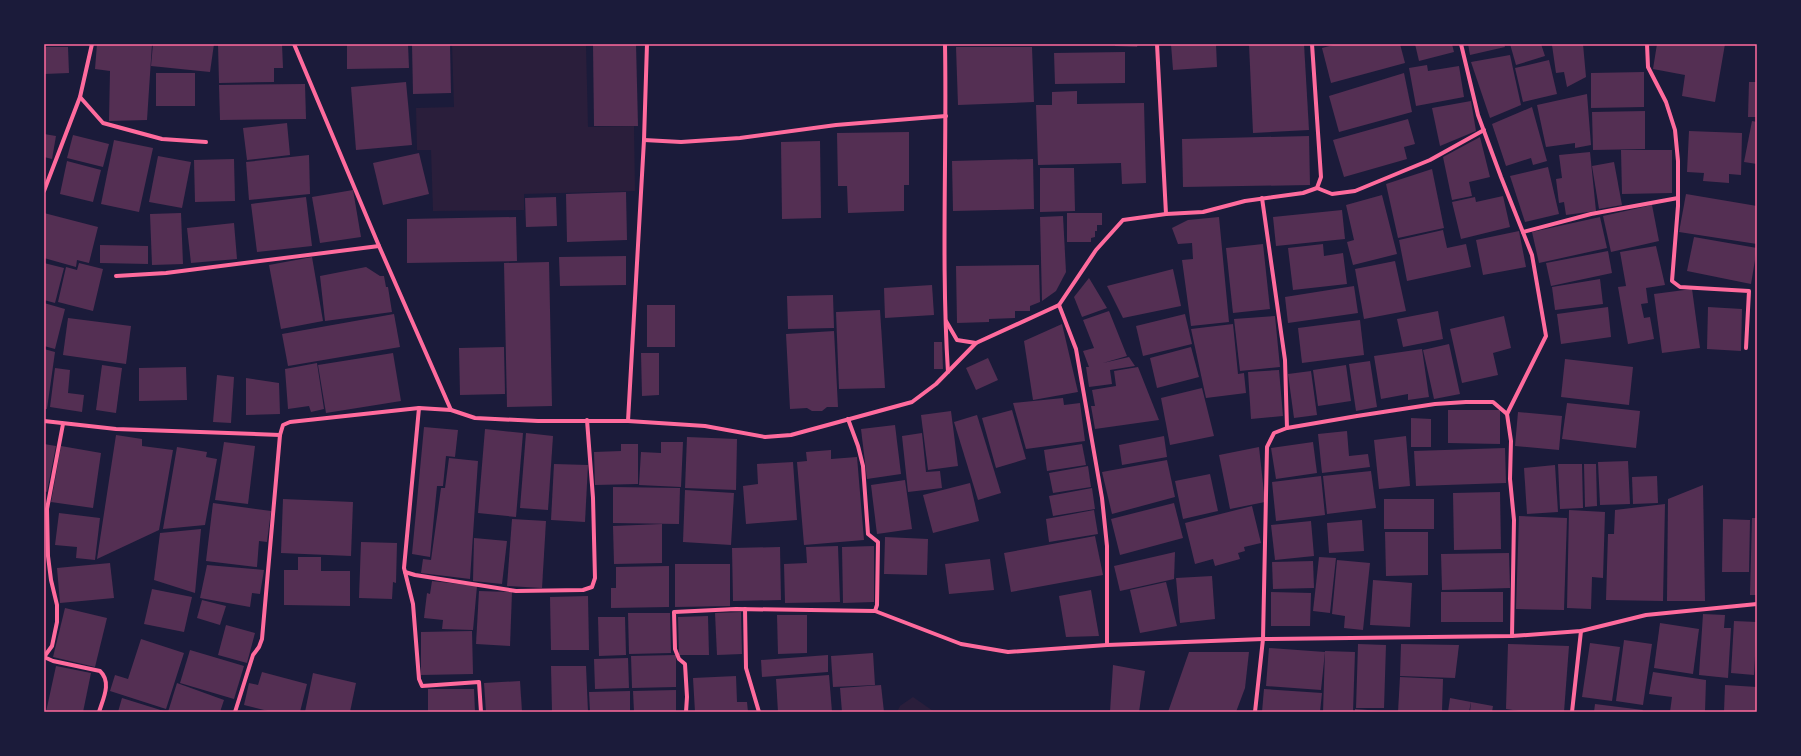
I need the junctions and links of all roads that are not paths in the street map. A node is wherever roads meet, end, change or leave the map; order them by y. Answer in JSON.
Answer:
{"nodes":[{"id":1,"x":92,"y":44,"type":"edge"},
{"id":2,"x":294,"y":44,"type":"edge"},
{"id":3,"x":647,"y":44,"type":"edge"},
{"id":4,"x":945,"y":44,"type":"edge"},
{"id":5,"x":1158,"y":44,"type":"edge"},
{"id":6,"x":1312,"y":44,"type":"edge"},
{"id":7,"x":1461,"y":44,"type":"edge"},
{"id":8,"x":1647,"y":44,"type":"edge"},
{"id":9,"x":80,"y":97,"type":"junction"},
{"id":10,"x":946,"y":116,"type":"junction"},
{"id":11,"x":1484,"y":130,"type":"junction"},
{"id":12,"x":644,"y":140,"type":"junction"},
{"id":13,"x":206,"y":142,"type":"dead end"},
{"id":14,"x":1317,"y":188,"type":"junction"},
{"id":15,"x":44,"y":191,"type":"edge"},
{"id":16,"x":1262,"y":198,"type":"junction"},
{"id":17,"x":1678,"y":198,"type":"junction"},
{"id":18,"x":1166,"y":214,"type":"junction"},
{"id":19,"x":1522,"y":232,"type":"junction"},
{"id":20,"x":379,"y":246,"type":"junction"},
{"id":21,"x":116,"y":276,"type":"dead end"},
{"id":22,"x":1059,"y":305,"type":"junction"},
{"id":23,"x":945,"y":319,"type":"junction"},
{"id":24,"x":976,"y":343,"type":"junction"},
{"id":25,"x":1746,"y":348,"type":"dead end"},
{"id":26,"x":948,"y":372,"type":"junction"},
{"id":27,"x":419,"y":408,"type":"junction"},
{"id":28,"x":451,"y":410,"type":"junction"},
{"id":29,"x":1507,"y":414,"type":"junction"},
{"id":30,"x":848,"y":419,"type":"junction"},
{"id":31,"x":586,"y":420,"type":"junction"},
{"id":32,"x":628,"y":421,"type":"junction"},
{"id":33,"x":44,"y":422,"type":"edge"},
{"id":34,"x":63,"y":424,"type":"junction"},
{"id":35,"x":1286,"y":428,"type":"junction"},
{"id":36,"x":280,"y":435,"type":"junction"},
{"id":37,"x":405,"y":572,"type":"junction"},
{"id":38,"x":1757,"y":604,"type":"edge"},
{"id":39,"x":745,"y":609,"type":"junction"},
{"id":40,"x":875,"y":611,"type":"junction"},
{"id":41,"x":1581,"y":631,"type":"junction"},
{"id":42,"x":1512,"y":636,"type":"junction"},
{"id":43,"x":1263,"y":639,"type":"junction"},
{"id":44,"x":1107,"y":645,"type":"junction"},
{"id":45,"x":44,"y":657,"type":"edge"},
{"id":46,"x":99,"y":712,"type":"edge"},
{"id":47,"x":235,"y":712,"type":"edge"},
{"id":48,"x":481,"y":712,"type":"edge"},
{"id":49,"x":686,"y":712,"type":"edge"},
{"id":50,"x":759,"y":712,"type":"edge"},
{"id":51,"x":1255,"y":712,"type":"edge"},
{"id":52,"x":1572,"y":712,"type":"edge"}],
"edges":[{"from":1,"to":9,"type":"street"},
{"from":2,"to":20,"type":"street"},
{"from":3,"to":12,"type":"street"},
{"from":4,"to":10,"type":"street"},
{"from":5,"to":18,"type":"street"},
{"from":6,"to":14,"type":"street"},
{"from":7,"to":11,"type":"street"},
{"from":8,"to":17,"type":"street"},
{"from":9,"to":13,"type":"street"},
{"from":9,"to":15,"type":"street"},
{"from":10,"to":12,"type":"street"},
{"from":10,"to":23,"type":"street"},
{"from":11,"to":14,"type":"street"},
{"from":11,"to":19,"type":"street"},
{"from":12,"to":32,"type":"street"},
{"from":14,"to":16,"type":"street"},
{"from":16,"to":18,"type":"street"},
{"from":16,"to":35,"type":"street"},
{"from":17,"to":19,"type":"street"},
{"from":17,"to":25,"type":"street"},
{"from":18,"to":22,"type":"street"},
{"from":19,"to":29,"type":"street"},
{"from":20,"to":21,"type":"street"},
{"from":20,"to":28,"type":"street"},
{"from":22,"to":24,"type":"street"},
{"from":22,"to":44,"type":"street"},
{"from":23,"to":24,"type":"street"},
{"from":23,"to":26,"type":"street"},
{"from":24,"to":26,"type":"street"},
{"from":26,"to":30,"type":"street"},
{"from":27,"to":28,"type":"street"},
{"from":27,"to":36,"type":"street"},
{"from":27,"to":37,"type":"street"},
{"from":28,"to":31,"type":"street"},
{"from":29,"to":35,"type":"street"},
{"from":29,"to":42,"type":"street"},
{"from":30,"to":32,"type":"street"},
{"from":30,"to":40,"type":"street"},
{"from":31,"to":32,"type":"street"},
{"from":31,"to":37,"type":"street"},
{"from":33,"to":34,"type":"street"},
{"from":34,"to":36,"type":"street"},
{"from":34,"to":45,"type":"street"},
{"from":35,"to":43,"type":"street"},
{"from":36,"to":47,"type":"street"},
{"from":37,"to":48,"type":"street"},
{"from":38,"to":41,"type":"street"},
{"from":39,"to":40,"type":"street"},
{"from":39,"to":49,"type":"street"},
{"from":39,"to":50,"type":"street"},
{"from":40,"to":44,"type":"street"},
{"from":41,"to":42,"type":"street"},
{"from":41,"to":52,"type":"street"},
{"from":42,"to":43,"type":"street"},
{"from":43,"to":44,"type":"street"},
{"from":43,"to":51,"type":"street"},
{"from":45,"to":46,"type":"street"}]}
